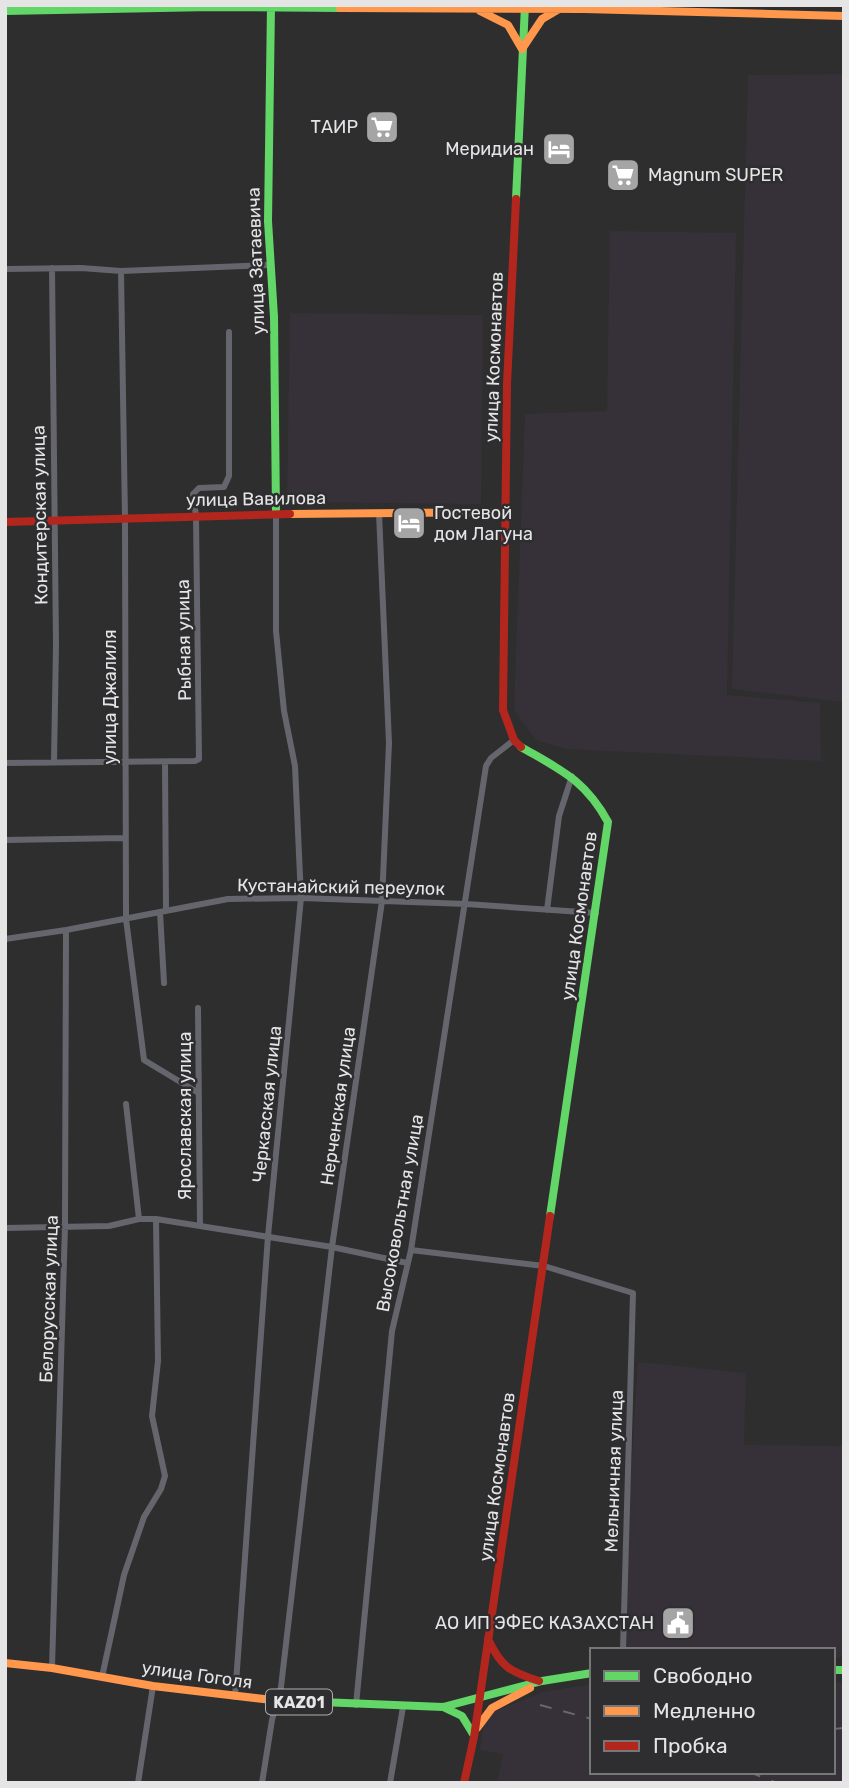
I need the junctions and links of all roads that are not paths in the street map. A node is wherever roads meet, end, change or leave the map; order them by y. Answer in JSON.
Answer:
{"nodes":[{"id":1,"x":271,"y":6,"type":"edge"},
{"id":2,"x":525,"y":7,"type":"edge"},
{"id":3,"x":475,"y":8,"type":"junction"},
{"id":4,"x":559,"y":9,"type":"junction"},
{"id":5,"x":766,"y":10,"type":"edge"},
{"id":6,"x":5,"y":11,"type":"edge"},
{"id":7,"x":844,"y":16,"type":"edge"},
{"id":8,"x":522,"y":49,"type":"junction"},
{"id":9,"x":269,"y":265,"type":"junction"},
{"id":10,"x":52,"y":268,"type":"junction"},
{"id":11,"x":5,"y":269,"type":"edge"},
{"id":12,"x":121,"y":271,"type":"junction"},
{"id":13,"x":229,"y":332,"type":"dead end"},
{"id":14,"x":506,"y":512,"type":"junction"},
{"id":15,"x":379,"y":513,"type":"junction"},
{"id":16,"x":276,"y":514,"type":"junction"},
{"id":17,"x":196,"y":516,"type":"junction"},
{"id":18,"x":125,"y":519,"type":"junction"},
{"id":19,"x":53,"y":521,"type":"junction"},
{"id":20,"x":5,"y":522,"type":"edge"},
{"id":21,"x":514,"y":740,"type":"junction"},
{"id":22,"x":54,"y":762,"type":"junction"},
{"id":23,"x":124,"y":762,"type":"junction"},
{"id":24,"x":165,"y":762,"type":"junction"},
{"id":25,"x":5,"y":763,"type":"edge"},
{"id":26,"x":572,"y":776,"type":"junction"},
{"id":27,"x":125,"y":838,"type":"junction"},
{"id":28,"x":5,"y":840,"type":"edge"},
{"id":29,"x":301,"y":898,"type":"junction"},
{"id":30,"x":382,"y":901,"type":"junction"},
{"id":31,"x":466,"y":904,"type":"junction"},
{"id":32,"x":547,"y":910,"type":"junction"},
{"id":33,"x":163,"y":911,"type":"junction"},
{"id":34,"x":596,"y":913,"type":"junction"},
{"id":35,"x":126,"y":919,"type":"junction"},
{"id":36,"x":66,"y":930,"type":"junction"},
{"id":37,"x":5,"y":939,"type":"edge"},
{"id":38,"x":164,"y":983,"type":"dead end"},
{"id":39,"x":198,"y":1008,"type":"dead end"},
{"id":40,"x":197,"y":1091,"type":"junction"},
{"id":41,"x":126,"y":1104,"type":"dead end"},
{"id":42,"x":139,"y":1219,"type":"junction"},
{"id":43,"x":156,"y":1219,"type":"junction"},
{"id":44,"x":200,"y":1224,"type":"junction"},
{"id":45,"x":65,"y":1226,"type":"junction"},
{"id":46,"x":5,"y":1228,"type":"edge"},
{"id":47,"x":268,"y":1236,"type":"junction"},
{"id":48,"x":332,"y":1247,"type":"junction"},
{"id":49,"x":411,"y":1250,"type":"junction"},
{"id":50,"x":407,"y":1264,"type":"junction"},
{"id":51,"x":544,"y":1266,"type":"junction"},
{"id":52,"x":488,"y":1639,"type":"junction"},
{"id":53,"x":622,"y":1648,"type":"edge"},
{"id":54,"x":5,"y":1664,"type":"edge"},
{"id":55,"x":52,"y":1668,"type":"junction"},
{"id":56,"x":590,"y":1673,"type":"edge"},
{"id":57,"x":102,"y":1677,"type":"junction"},
{"id":58,"x":542,"y":1682,"type":"junction"},
{"id":59,"x":153,"y":1686,"type":"junction"},
{"id":60,"x":235,"y":1697,"type":"junction"},
{"id":61,"x":479,"y":1700,"type":"junction"},
{"id":62,"x":278,"y":1701,"type":"junction"},
{"id":63,"x":356,"y":1705,"type":"junction"},
{"id":64,"x":403,"y":1707,"type":"junction"},
{"id":65,"x":443,"y":1707,"type":"junction"},
{"id":66,"x":474,"y":1737,"type":"junction"},
{"id":67,"x":138,"y":1783,"type":"edge"},
{"id":68,"x":262,"y":1783,"type":"edge"},
{"id":69,"x":390,"y":1783,"type":"edge"},
{"id":70,"x":464,"y":1783,"type":"edge"}],
"edges":[{"from":1,"to":3,"type":"main road"},
{"from":1,"to":6,"type":"main road"},
{"from":1,"to":9,"type":"main road","name":"улица Затаевича"},
{"from":2,"to":3,"type":"main road"},
{"from":2,"to":4,"type":"main road"},
{"from":2,"to":8,"type":"main road","name":"улица Космонавтов"},
{"from":3,"to":8,"type":"main road"},
{"from":4,"to":5,"type":"main road"},
{"from":4,"to":8,"type":"main road"},
{"from":5,"to":7,"type":"main road"},
{"from":8,"to":14,"type":"main road","name":"улица Космонавтов"},
{"from":9,"to":12,"type":"street"},
{"from":9,"to":16,"type":"main road","name":"улица Затаевича"},
{"from":10,"to":11,"type":"street"},
{"from":10,"to":12,"type":"street"},
{"from":10,"to":19,"type":"street","name":"Кондитерская улица"},
{"from":12,"to":18,"type":"street","name":"улица Джалиля"},
{"from":13,"to":17,"type":"street","name":"Рыбная улица"},
{"from":14,"to":15,"type":"main road","name":"улица Вавилова"},
{"from":14,"to":21,"type":"main road","name":"улица Космонавтов"},
{"from":15,"to":16,"type":"main road","name":"улица Вавилова"},
{"from":15,"to":30,"type":"street","name":"Нерченская улица"},
{"from":16,"to":17,"type":"main road","name":"улица Вавилова"},
{"from":16,"to":29,"type":"street","name":"Черкасская улица"},
{"from":17,"to":18,"type":"main road","name":"улица Вавилова"},
{"from":17,"to":24,"type":"street","name":"Рыбная улица"},
{"from":18,"to":19,"type":"main road","name":"улица Вавилова"},
{"from":18,"to":23,"type":"street","name":"улица Джалиля"},
{"from":19,"to":20,"type":"main road","name":"улица Вавилова"},
{"from":19,"to":22,"type":"street","name":"Кондитерская улица"},
{"from":21,"to":26,"type":"main road","name":"улица Космонавтов"},
{"from":21,"to":31,"type":"street","name":"Высоковольтная улица"},
{"from":22,"to":23,"type":"street"},
{"from":22,"to":25,"type":"street"},
{"from":23,"to":24,"type":"street"},
{"from":23,"to":27,"type":"street","name":"улица Джалиля"},
{"from":24,"to":33,"type":"street"},
{"from":26,"to":32,"type":"street"},
{"from":26,"to":34,"type":"main road","name":"улица Космонавтов"},
{"from":27,"to":28,"type":"street"},
{"from":27,"to":35,"type":"street","name":"улица Джалиля"},
{"from":29,"to":30,"type":"street","name":"Кустанайский переулок"},
{"from":29,"to":33,"type":"street","name":"Кустанайский переулок"},
{"from":29,"to":47,"type":"street","name":"Черкасская улица"},
{"from":30,"to":31,"type":"street","name":"Кустанайский переулок"},
{"from":30,"to":48,"type":"street","name":"Нерченская улица"},
{"from":31,"to":32,"type":"street","name":"Кустанайский переулок"},
{"from":31,"to":49,"type":"street","name":"Высоковольтная улица"},
{"from":32,"to":34,"type":"street","name":"Кустанайский переулок"},
{"from":33,"to":35,"type":"street","name":"Кустанайский переулок"},
{"from":33,"to":38,"type":"street"},
{"from":34,"to":51,"type":"main road","name":"улица Космонавтов"},
{"from":35,"to":36,"type":"street","name":"Кустанайский переулок"},
{"from":35,"to":40,"type":"street","name":"улица Джалиля"},
{"from":36,"to":37,"type":"street","name":"Кустанайский переулок"},
{"from":36,"to":45,"type":"street","name":"Белорусская улица"},
{"from":39,"to":40,"type":"street","name":"Ярославская улица"},
{"from":40,"to":44,"type":"street","name":"Ярославская улица"},
{"from":41,"to":42,"type":"street"},
{"from":42,"to":43,"type":"street"},
{"from":42,"to":45,"type":"street"},
{"from":43,"to":44,"type":"street"},
{"from":43,"to":57,"type":"street"},
{"from":44,"to":47,"type":"street"},
{"from":45,"to":46,"type":"street"},
{"from":45,"to":55,"type":"street","name":"Белорусская улица"},
{"from":47,"to":48,"type":"street"},
{"from":47,"to":60,"type":"street","name":"Черкасская улица"},
{"from":48,"to":50,"type":"street"},
{"from":48,"to":62,"type":"street","name":"Нерченская улица"},
{"from":49,"to":50,"type":"street","name":"Высоковольтная улица"},
{"from":49,"to":51,"type":"street"},
{"from":50,"to":63,"type":"street","name":"Высоковольтная улица"},
{"from":51,"to":52,"type":"main road","name":"улица Космонавтов"},
{"from":51,"to":53,"type":"street","name":"Мельничная улица"},
{"from":52,"to":58,"type":"main road"},
{"from":52,"to":61,"type":"main road","name":"улица Космонавтов"},
{"from":54,"to":55,"type":"main road","name":"улица Гоголя","number":"KАZ01"},
{"from":55,"to":57,"type":"main road","name":"улица Гоголя","number":"KАZ01"},
{"from":56,"to":58,"type":"main road","name":"улица Гоголя","number":"KАZ01"},
{"from":57,"to":59,"type":"main road","name":"улица Гоголя","number":"KАZ01"},
{"from":58,"to":61,"type":"main road","name":"улица Гоголя","number":"KАZ01"},
{"from":58,"to":66,"type":"main road"},
{"from":59,"to":60,"type":"main road","name":"улица Гоголя","number":"KАZ01"},
{"from":59,"to":67,"type":"street"},
{"from":60,"to":62,"type":"main road","name":"улица Гоголя","number":"KАZ01"},
{"from":61,"to":65,"type":"main road","name":"улица Гоголя","number":"KАZ01"},
{"from":61,"to":66,"type":"main road","name":"улица Космонавтов"},
{"from":62,"to":63,"type":"main road","name":"улица Гоголя","number":"KАZ01"},
{"from":62,"to":68,"type":"street","name":"Нерченская улица"},
{"from":63,"to":64,"type":"main road","name":"улица Гоголя","number":"KАZ01"},
{"from":64,"to":65,"type":"main road","name":"улица Гоголя","number":"KАZ01"},
{"from":64,"to":69,"type":"street"},
{"from":65,"to":66,"type":"main road"},
{"from":66,"to":70,"type":"main road","name":"улица Космонавтов"}]}
